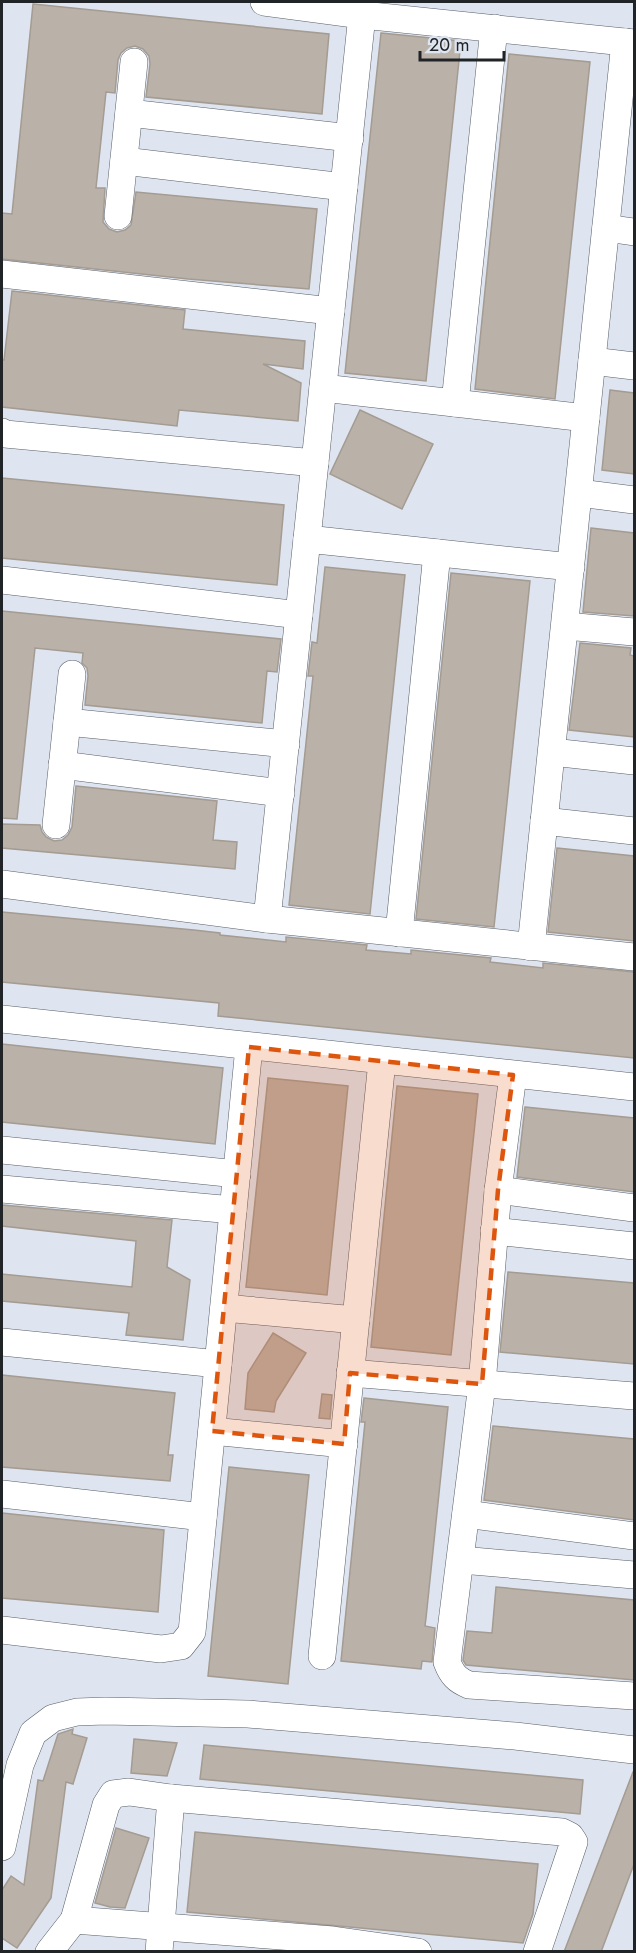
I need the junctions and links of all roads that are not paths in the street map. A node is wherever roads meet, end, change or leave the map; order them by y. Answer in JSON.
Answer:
{"nodes":[{"id":1,"x":264,"y":2,"type":"edge"},
{"id":2,"x":363,"y":15,"type":"junction"},
{"id":3,"x":494,"y":28,"type":"junction"},
{"id":4,"x":630,"y":43,"type":"edge"},
{"id":5,"x":134,"y":62,"type":"dead end"},
{"id":6,"x":129,"y":113,"type":"junction"},
{"id":7,"x":350,"y":138,"type":"junction"},
{"id":8,"x":124,"y":161,"type":"junction"},
{"id":9,"x":623,"y":166,"type":"edge"},
{"id":10,"x":344,"y":187,"type":"junction"},
{"id":11,"x":118,"y":216,"type":"dead end"},
{"id":12,"x":606,"y":228,"type":"junction"},
{"id":13,"x":634,"y":231,"type":"edge"},
{"id":14,"x":2,"y":274,"type":"edge"},
{"id":15,"x":331,"y":311,"type":"junction"},
{"id":16,"x":592,"y":361,"type":"junction"},
{"id":17,"x":634,"y":366,"type":"edge"},
{"id":18,"x":323,"y":388,"type":"junction"},
{"id":19,"x":455,"y":403,"type":"junction"},
{"id":20,"x":586,"y":418,"type":"junction"},
{"id":21,"x":3,"y":435,"type":"edge"},
{"id":22,"x":315,"y":463,"type":"junction"},
{"id":23,"x":579,"y":493,"type":"junction"},
{"id":24,"x":634,"y":500,"type":"edge"},
{"id":25,"x":307,"y":539,"type":"junction"},
{"id":26,"x":437,"y":553,"type":"junction"},
{"id":27,"x":571,"y":567,"type":"junction"},
{"id":28,"x":2,"y":579,"type":"edge"},
{"id":29,"x":299,"y":615,"type":"junction"},
{"id":30,"x":565,"y":626,"type":"junction"},
{"id":31,"x":634,"y":632,"type":"edge"},
{"id":32,"x":72,"y":674,"type":"dead end"},
{"id":33,"x":67,"y":722,"type":"junction"},
{"id":34,"x":286,"y":744,"type":"junction"},
{"id":35,"x":552,"y":752,"type":"junction"},
{"id":36,"x":634,"y":761,"type":"edge"},
{"id":37,"x":62,"y":765,"type":"junction"},
{"id":38,"x":281,"y":794,"type":"junction"},
{"id":39,"x":544,"y":821,"type":"junction"},
{"id":40,"x":56,"y":825,"type":"dead end"},
{"id":41,"x":634,"y":831,"type":"edge"},
{"id":42,"x":2,"y":884,"type":"edge"},
{"id":43,"x":267,"y":919,"type":"junction"},
{"id":44,"x":399,"y":933,"type":"junction"},
{"id":45,"x":531,"y":947,"type":"junction"},
{"id":46,"x":634,"y":957,"type":"edge"},
{"id":47,"x":2,"y":1019,"type":"edge"},
{"id":48,"x":249,"y":1047,"type":"junction"},
{"id":49,"x":382,"y":1061,"type":"junction"},
{"id":50,"x":513,"y":1075,"type":"junction"},
{"id":51,"x":634,"y":1087,"type":"edge"},
{"id":52,"x":2,"y":1150,"type":"edge"},
{"id":53,"x":237,"y":1174,"type":"junction"},
{"id":54,"x":2,"y":1189,"type":"edge"},
{"id":55,"x":498,"y":1190,"type":"junction"},
{"id":56,"x":634,"y":1208,"type":"edge"},
{"id":57,"x":233,"y":1210,"type":"junction"},
{"id":58,"x":494,"y":1231,"type":"junction"},
{"id":59,"x":634,"y":1246,"type":"edge"},
{"id":60,"x":224,"y":1308,"type":"junction"},
{"id":61,"x":356,"y":1320,"type":"junction"},
{"id":62,"x":2,"y":1342,"type":"edge"},
{"id":63,"x":218,"y":1364,"type":"junction"},
{"id":64,"x":350,"y":1373,"type":"junction"},
{"id":65,"x":482,"y":1384,"type":"junction"},
{"id":66,"x":634,"y":1396,"type":"edge"},
{"id":67,"x":212,"y":1431,"type":"junction"},
{"id":68,"x":344,"y":1444,"type":"junction"},
{"id":69,"x":2,"y":1494,"type":"edge"},
{"id":70,"x":466,"y":1514,"type":"junction"},
{"id":71,"x":203,"y":1517,"type":"junction"},
{"id":72,"x":634,"y":1536,"type":"edge"},
{"id":73,"x":460,"y":1560,"type":"junction"},
{"id":74,"x":634,"y":1575,"type":"edge"},
{"id":75,"x":2,"y":1630,"type":"edge"},
{"id":76,"x":322,"y":1656,"type":"dead end"},
{"id":77,"x":634,"y":1696,"type":"edge"},
{"id":78,"x":634,"y":1750,"type":"edge"},
{"id":79,"x":171,"y":1798,"type":"junction"},
{"id":80,"x":2,"y":1847,"type":"edge"},
{"id":81,"x":74,"y":1920,"type":"junction"},
{"id":82,"x":160,"y":1939,"type":"edge"},
{"id":83,"x":331,"y":1946,"type":"edge"},
{"id":84,"x":49,"y":1952,"type":"edge"},
{"id":85,"x":418,"y":1952,"type":"edge"},
{"id":86,"x":537,"y":1952,"type":"edge"}],
"edges":[{"from":1,"to":2,"type":"street"},
{"from":2,"to":3,"type":"street"},
{"from":2,"to":7,"type":"street"},
{"from":3,"to":4,"type":"street"},
{"from":3,"to":19,"type":"street"},
{"from":4,"to":9,"type":"street"},
{"from":5,"to":6,"type":"street"},
{"from":6,"to":7,"type":"street"},
{"from":6,"to":8,"type":"street"},
{"from":7,"to":10,"type":"street"},
{"from":8,"to":10,"type":"street"},
{"from":8,"to":11,"type":"street"},
{"from":9,"to":12,"type":"street"},
{"from":10,"to":15,"type":"street"},
{"from":12,"to":13,"type":"street"},
{"from":12,"to":16,"type":"street"},
{"from":14,"to":15,"type":"street"},
{"from":15,"to":18,"type":"street"},
{"from":16,"to":17,"type":"street"},
{"from":16,"to":20,"type":"street"},
{"from":18,"to":19,"type":"street"},
{"from":18,"to":22,"type":"street"},
{"from":19,"to":20,"type":"street"},
{"from":20,"to":23,"type":"street"},
{"from":21,"to":22,"type":"street"},
{"from":22,"to":25,"type":"street"},
{"from":23,"to":24,"type":"street"},
{"from":23,"to":27,"type":"street"},
{"from":25,"to":26,"type":"street"},
{"from":25,"to":29,"type":"street"},
{"from":26,"to":27,"type":"street"},
{"from":26,"to":44,"type":"street"},
{"from":27,"to":30,"type":"street"},
{"from":28,"to":29,"type":"street"},
{"from":29,"to":34,"type":"street"},
{"from":30,"to":31,"type":"street"},
{"from":30,"to":35,"type":"street"},
{"from":32,"to":33,"type":"street"},
{"from":33,"to":34,"type":"street"},
{"from":33,"to":37,"type":"street"},
{"from":34,"to":38,"type":"street"},
{"from":35,"to":36,"type":"street"},
{"from":35,"to":39,"type":"street"},
{"from":37,"to":38,"type":"street"},
{"from":37,"to":40,"type":"street"},
{"from":38,"to":43,"type":"street"},
{"from":39,"to":41,"type":"street"},
{"from":39,"to":45,"type":"street"},
{"from":42,"to":43,"type":"street"},
{"from":43,"to":44,"type":"street"},
{"from":44,"to":45,"type":"street"},
{"from":45,"to":46,"type":"street"},
{"from":47,"to":48,"type":"street"},
{"from":48,"to":49,"type":"street"},
{"from":48,"to":53,"type":"street"},
{"from":49,"to":50,"type":"street"},
{"from":49,"to":61,"type":"street"},
{"from":50,"to":51,"type":"street"},
{"from":50,"to":55,"type":"street"},
{"from":52,"to":53,"type":"street"},
{"from":53,"to":57,"type":"street"},
{"from":54,"to":57,"type":"street"},
{"from":55,"to":56,"type":"street"},
{"from":55,"to":58,"type":"street"},
{"from":57,"to":60,"type":"street"},
{"from":58,"to":59,"type":"street"},
{"from":58,"to":65,"type":"street"},
{"from":60,"to":61,"type":"street"},
{"from":60,"to":63,"type":"street"},
{"from":61,"to":64,"type":"street"},
{"from":62,"to":63,"type":"street"},
{"from":63,"to":67,"type":"street"},
{"from":64,"to":65,"type":"street"},
{"from":64,"to":68,"type":"street"},
{"from":65,"to":66,"type":"street"},
{"from":65,"to":70,"type":"street"},
{"from":67,"to":68,"type":"street"},
{"from":67,"to":71,"type":"street"},
{"from":68,"to":76,"type":"street"},
{"from":69,"to":71,"type":"street"},
{"from":70,"to":72,"type":"street"},
{"from":70,"to":73,"type":"street"},
{"from":71,"to":75,"type":"street"},
{"from":73,"to":74,"type":"street"},
{"from":73,"to":77,"type":"street"},
{"from":78,"to":80,"type":"street"},
{"from":79,"to":81,"type":"street"},
{"from":79,"to":82,"type":"street"},
{"from":79,"to":86,"type":"street"},
{"from":81,"to":82,"type":"street"},
{"from":81,"to":84,"type":"street"},
{"from":82,"to":83,"type":"street"},
{"from":83,"to":85,"type":"street"}]}
